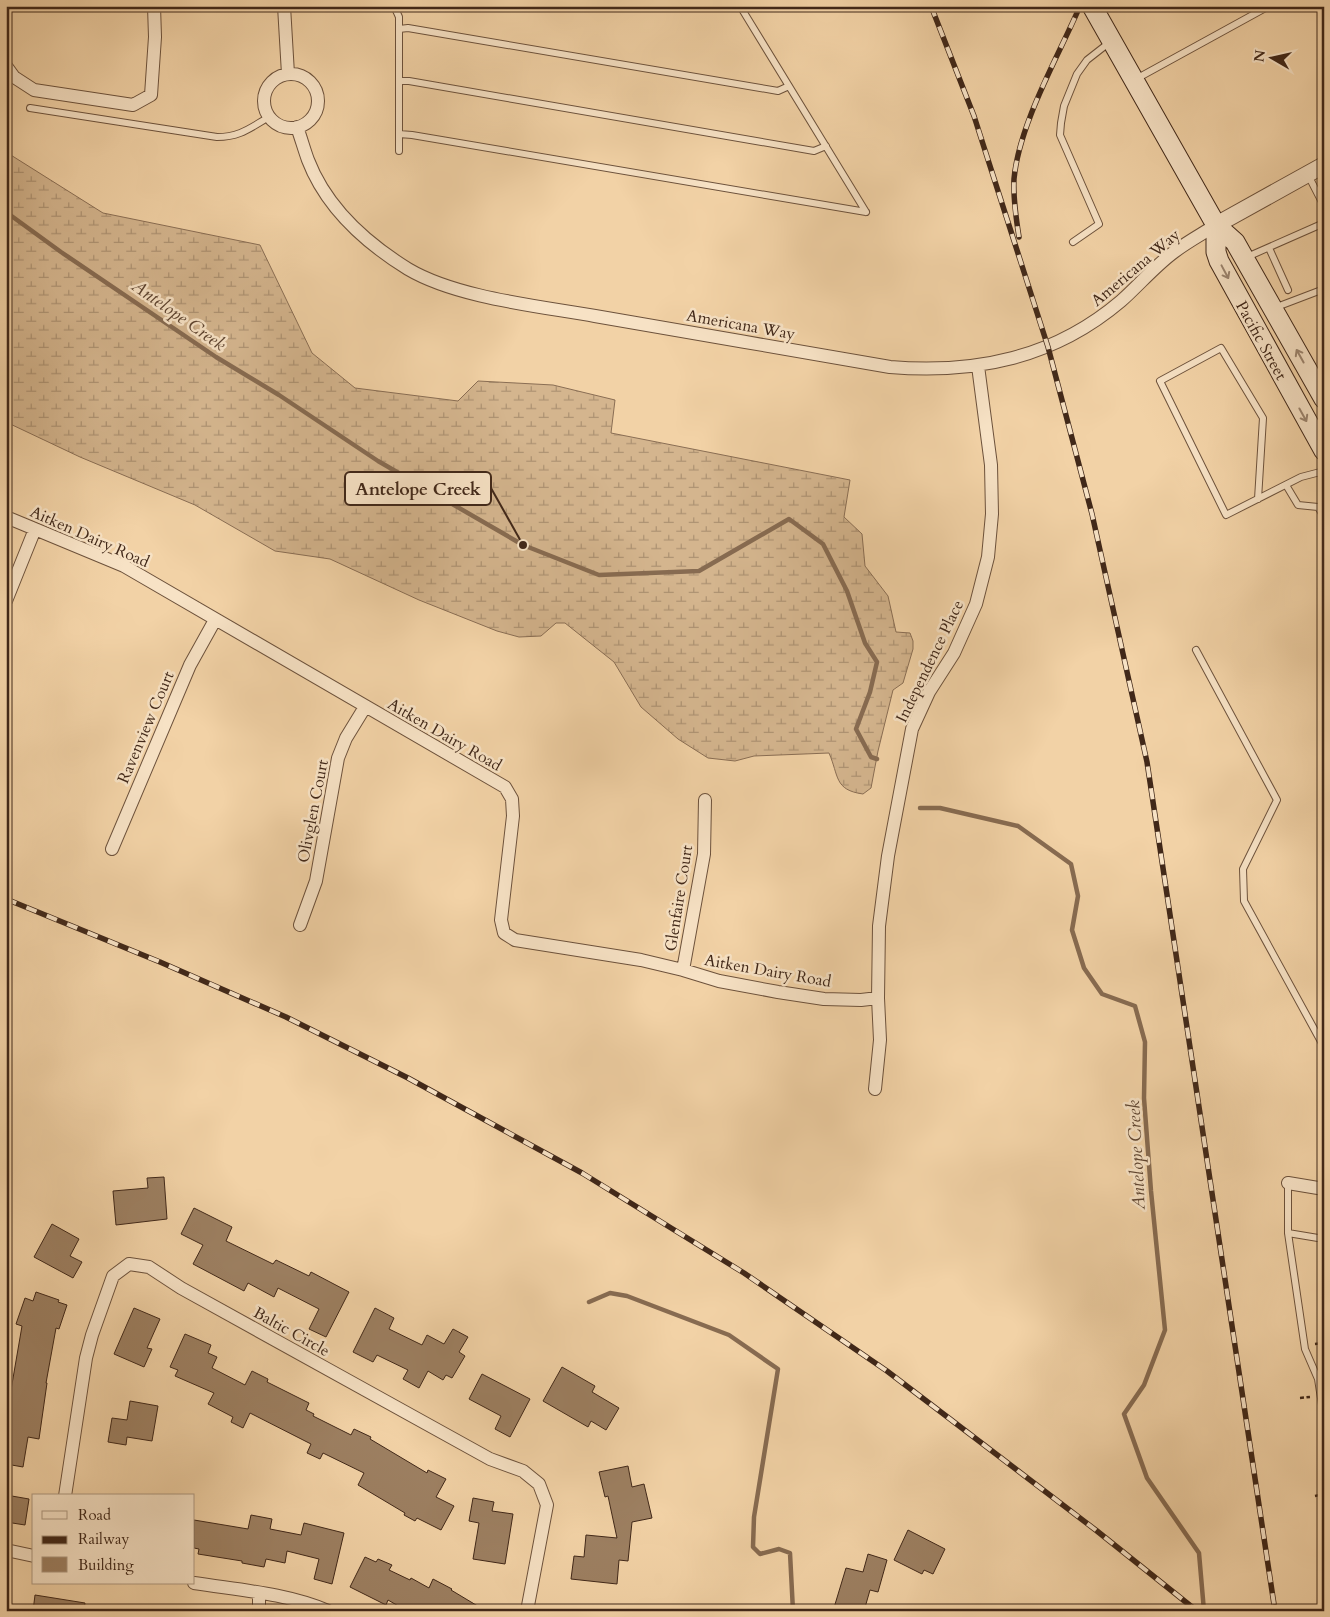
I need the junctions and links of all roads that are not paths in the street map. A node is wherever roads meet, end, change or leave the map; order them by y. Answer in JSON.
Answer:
{"nodes":[{"id":1,"x":154,"y":6,"type":"edge"},
{"id":2,"x":284,"y":6,"type":"edge"},
{"id":3,"x":394,"y":6,"type":"edge"},
{"id":4,"x":740,"y":6,"type":"edge"},
{"id":5,"x":1092,"y":6,"type":"edge"},
{"id":6,"x":1269,"y":6,"type":"edge"},
{"id":7,"x":399,"y":30,"type":"junction"},
{"id":8,"x":1112,"y":41,"type":"junction"},
{"id":9,"x":6,"y":66,"type":"edge"},
{"id":10,"x":288,"y":74,"type":"junction"},
{"id":11,"x":1135,"y":80,"type":"junction"},
{"id":12,"x":399,"y":81,"type":"junction"},
{"id":13,"x":789,"y":86,"type":"junction"},
{"id":14,"x":30,"y":108,"type":"dead end"},
{"id":15,"x":269,"y":117,"type":"junction"},
{"id":16,"x":298,"y":127,"type":"junction"},
{"id":17,"x":399,"y":134,"type":"junction"},
{"id":18,"x":826,"y":146,"type":"junction"},
{"id":19,"x":399,"y":151,"type":"dead end"},
{"id":20,"x":1324,"y":165,"type":"edge"},
{"id":21,"x":1308,"y":174,"type":"junction"},
{"id":22,"x":1324,"y":206,"type":"edge"},
{"id":23,"x":1324,"y":223,"type":"edge"},
{"id":24,"x":1216,"y":225,"type":"junction"},
{"id":25,"x":1073,"y":242,"type":"dead end"},
{"id":26,"x":1269,"y":248,"type":"junction"},
{"id":27,"x":1245,"y":258,"type":"junction"},
{"id":28,"x":1324,"y":289,"type":"edge"},
{"id":29,"x":1288,"y":290,"type":"dead end"},
{"id":30,"x":1273,"y":308,"type":"junction"},
{"id":31,"x":978,"y":366,"type":"junction"},
{"id":32,"x":1324,"y":399,"type":"edge"},
{"id":33,"x":1324,"y":451,"type":"edge"},
{"id":34,"x":1324,"y":471,"type":"edge"},
{"id":35,"x":1286,"y":485,"type":"junction"},
{"id":36,"x":1258,"y":499,"type":"junction"},
{"id":37,"x":6,"y":517,"type":"edge"},
{"id":38,"x":1324,"y":517,"type":"edge"},
{"id":39,"x":36,"y":529,"type":"junction"},
{"id":40,"x":6,"y":602,"type":"edge"},
{"id":41,"x":215,"y":620,"type":"junction"},
{"id":42,"x":1196,"y":650,"type":"dead end"},
{"id":43,"x":365,"y":707,"type":"junction"},
{"id":44,"x":704,"y":800,"type":"dead end"},
{"id":45,"x":112,"y":849,"type":"dead end"},
{"id":46,"x":300,"y":925,"type":"dead end"},
{"id":47,"x":683,"y":970,"type":"junction"},
{"id":48,"x":878,"y":998,"type":"junction"},
{"id":49,"x":1324,"y":1047,"type":"edge"},
{"id":50,"x":875,"y":1089,"type":"dead end"},
{"id":51,"x":1288,"y":1183,"type":"joint"},
{"id":52,"x":1324,"y":1189,"type":"edge"},
{"id":53,"x":1288,"y":1232,"type":"junction"},
{"id":54,"x":1324,"y":1239,"type":"edge"},
{"id":55,"x":1324,"y":1418,"type":"edge"},
{"id":56,"x":65,"y":1494,"type":"edge"},
{"id":57,"x":6,"y":1550,"type":"edge"},
{"id":58,"x":32,"y":1556,"type":"edge"},
{"id":59,"x":195,"y":1583,"type":"edge"},
{"id":60,"x":259,"y":1594,"type":"junction"},
{"id":61,"x":259,"y":1611,"type":"edge"},
{"id":62,"x":328,"y":1611,"type":"edge"},
{"id":63,"x":527,"y":1611,"type":"edge"}],
"edges":[{"from":1,"to":9,"type":"street"},
{"from":2,"to":10,"type":"street"},
{"from":3,"to":7,"type":"lane"},
{"from":4,"to":13,"type":"lane"},
{"from":5,"to":8,"type":"main road","name":"Pacific Street"},
{"from":6,"to":11,"type":"lane"},
{"from":7,"to":12,"type":"lane"},
{"from":7,"to":13,"type":"lane"},
{"from":8,"to":11,"type":"main road","name":"Pacific Street"},
{"from":8,"to":25,"type":"lane"},
{"from":10,"to":15,"type":"street"},
{"from":10,"to":16,"type":"street"},
{"from":11,"to":24,"type":"main road","name":"Pacific Street"},
{"from":12,"to":17,"type":"lane"},
{"from":12,"to":18,"type":"lane"},
{"from":13,"to":18,"type":"lane"},
{"from":14,"to":15,"type":"lane"},
{"from":15,"to":16,"type":"street"},
{"from":16,"to":31,"type":"street","name":"Americana Way"},
{"from":17,"to":18,"type":"lane"},
{"from":17,"to":19,"type":"lane"},
{"from":20,"to":21,"type":"street"},
{"from":21,"to":22,"type":"lane"},
{"from":21,"to":24,"type":"street"},
{"from":23,"to":26,"type":"lane"},
{"from":24,"to":27,"type":"main road","name":"Pacific Street"},
{"from":24,"to":31,"type":"street","name":"Americana Way"},
{"from":24,"to":33,"type":"main road","name":"Pacific Street","one_way":true},
{"from":26,"to":27,"type":"lane"},
{"from":26,"to":29,"type":"lane"},
{"from":27,"to":30,"type":"main road","name":"Pacific Street"},
{"from":28,"to":30,"type":"lane"},
{"from":32,"to":30,"type":"main road","name":"Pacific Street","one_way":true},
{"from":31,"to":48,"type":"street","name":"Independence Place"},
{"from":34,"to":35,"type":"lane"},
{"from":35,"to":36,"type":"lane"},
{"from":35,"to":38,"type":"lane"},
{"from":36,"to":36,"type":"lane"},
{"from":37,"to":39,"type":"street","name":"Aitken Dairy Road"},
{"from":39,"to":40,"type":"street"},
{"from":39,"to":41,"type":"street","name":"Aitken Dairy Road"},
{"from":41,"to":43,"type":"street","name":"Aitken Dairy Road"},
{"from":41,"to":45,"type":"street","name":"Ravenview Court"},
{"from":42,"to":49,"type":"lane"},
{"from":43,"to":46,"type":"street","name":"Olivglen Court"},
{"from":43,"to":47,"type":"street","name":"Aitken Dairy Road"},
{"from":44,"to":47,"type":"street","name":"Glenfaire Court"},
{"from":47,"to":48,"type":"street","name":"Aitken Dairy Road"},
{"from":48,"to":50,"type":"street","name":"Independence Place"},
{"from":51,"to":52,"type":"street"},
{"from":51,"to":53,"type":"lane"},
{"from":53,"to":54,"type":"lane"},
{"from":53,"to":55,"type":"lane"},
{"from":56,"to":63,"type":"street","name":"Baltic Circle"},
{"from":57,"to":58,"type":"street"},
{"from":59,"to":60,"type":"street"},
{"from":60,"to":61,"type":"street"},
{"from":60,"to":62,"type":"street"}]}
